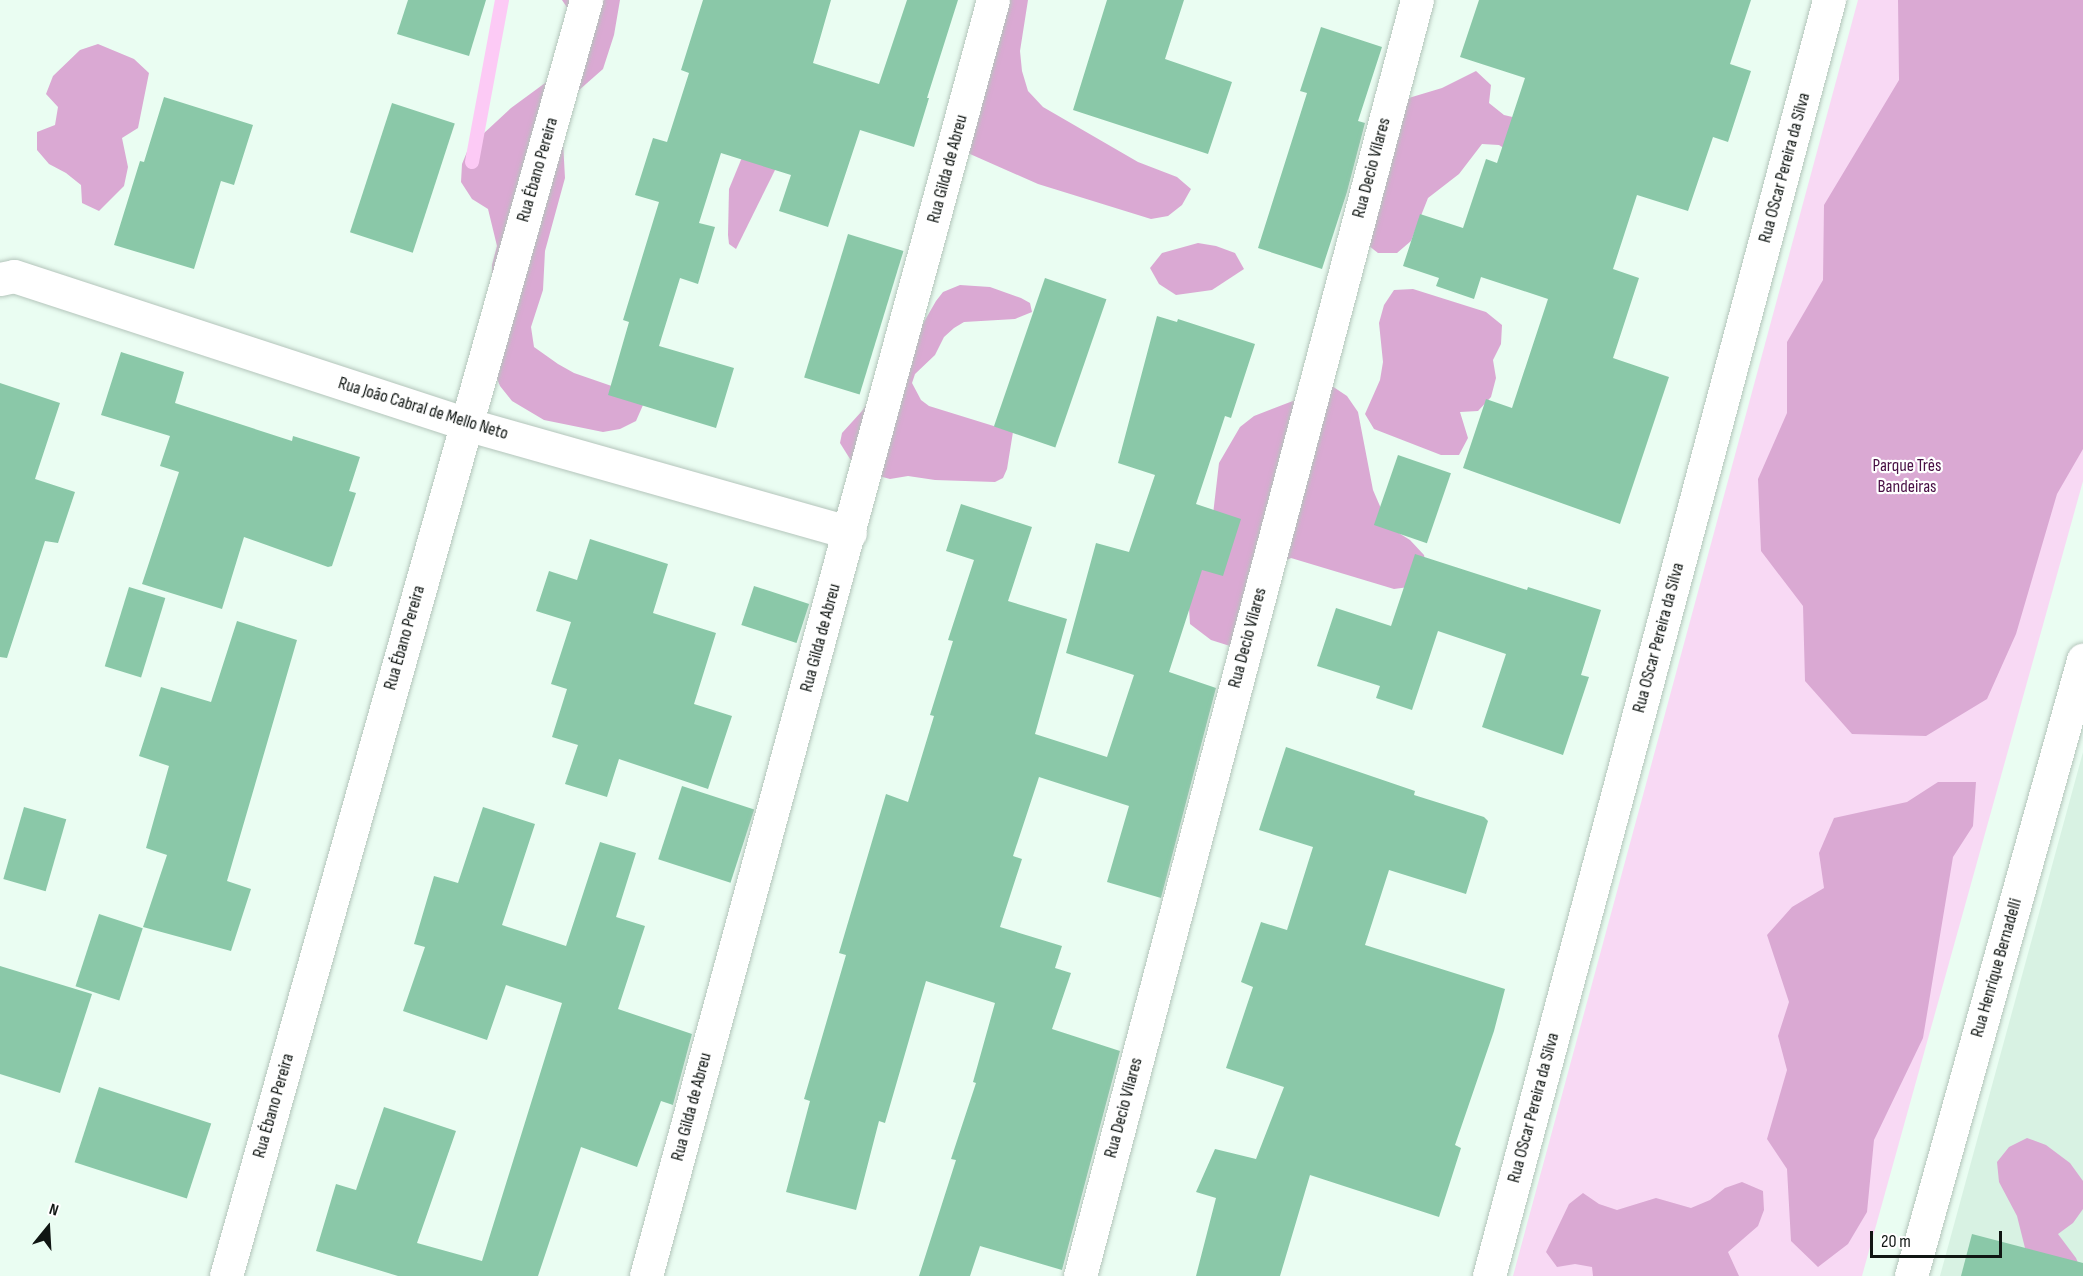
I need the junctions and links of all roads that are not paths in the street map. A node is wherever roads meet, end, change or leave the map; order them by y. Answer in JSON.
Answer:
{"nodes":[{"id":1,"x":586,"y":0,"type":"edge"},
{"id":2,"x":993,"y":0,"type":"edge"},
{"id":3,"x":1417,"y":0,"type":"edge"},
{"id":4,"x":1830,"y":0,"type":"edge"},
{"id":5,"x":0,"y":279,"type":"edge"},
{"id":6,"x":466,"y":424,"type":"junction"},
{"id":7,"x":850,"y":532,"type":"junction"},
{"id":8,"x":2083,"y":660,"type":"edge"},
{"id":9,"x":226,"y":1276,"type":"edge"},
{"id":10,"x":646,"y":1276,"type":"edge"},
{"id":11,"x":1080,"y":1276,"type":"edge"},
{"id":12,"x":1489,"y":1276,"type":"edge"},
{"id":13,"x":1911,"y":1276,"type":"edge"}],
"edges":[{"from":1,"to":6,"type":"street","name":"Rua Ébano Pereira"},
{"from":2,"to":7,"type":"street","name":"Rua Gilda de Abreu"},
{"from":3,"to":11,"type":"street","name":"Rua Decio Vilares"},
{"from":4,"to":12,"type":"street","name":"Rua OScar Pereira da Silva"},
{"from":5,"to":6,"type":"street","name":"Rua João Cabral de Mello Neto"},
{"from":6,"to":7,"type":"street","name":"Rua João Cabral de Mello Neto"},
{"from":6,"to":9,"type":"street","name":"Rua Ébano Pereira"},
{"from":7,"to":10,"type":"street","name":"Rua Gilda de Abreu"},
{"from":8,"to":13,"type":"street","name":"Rua Henrique Bernadelli"}]}
